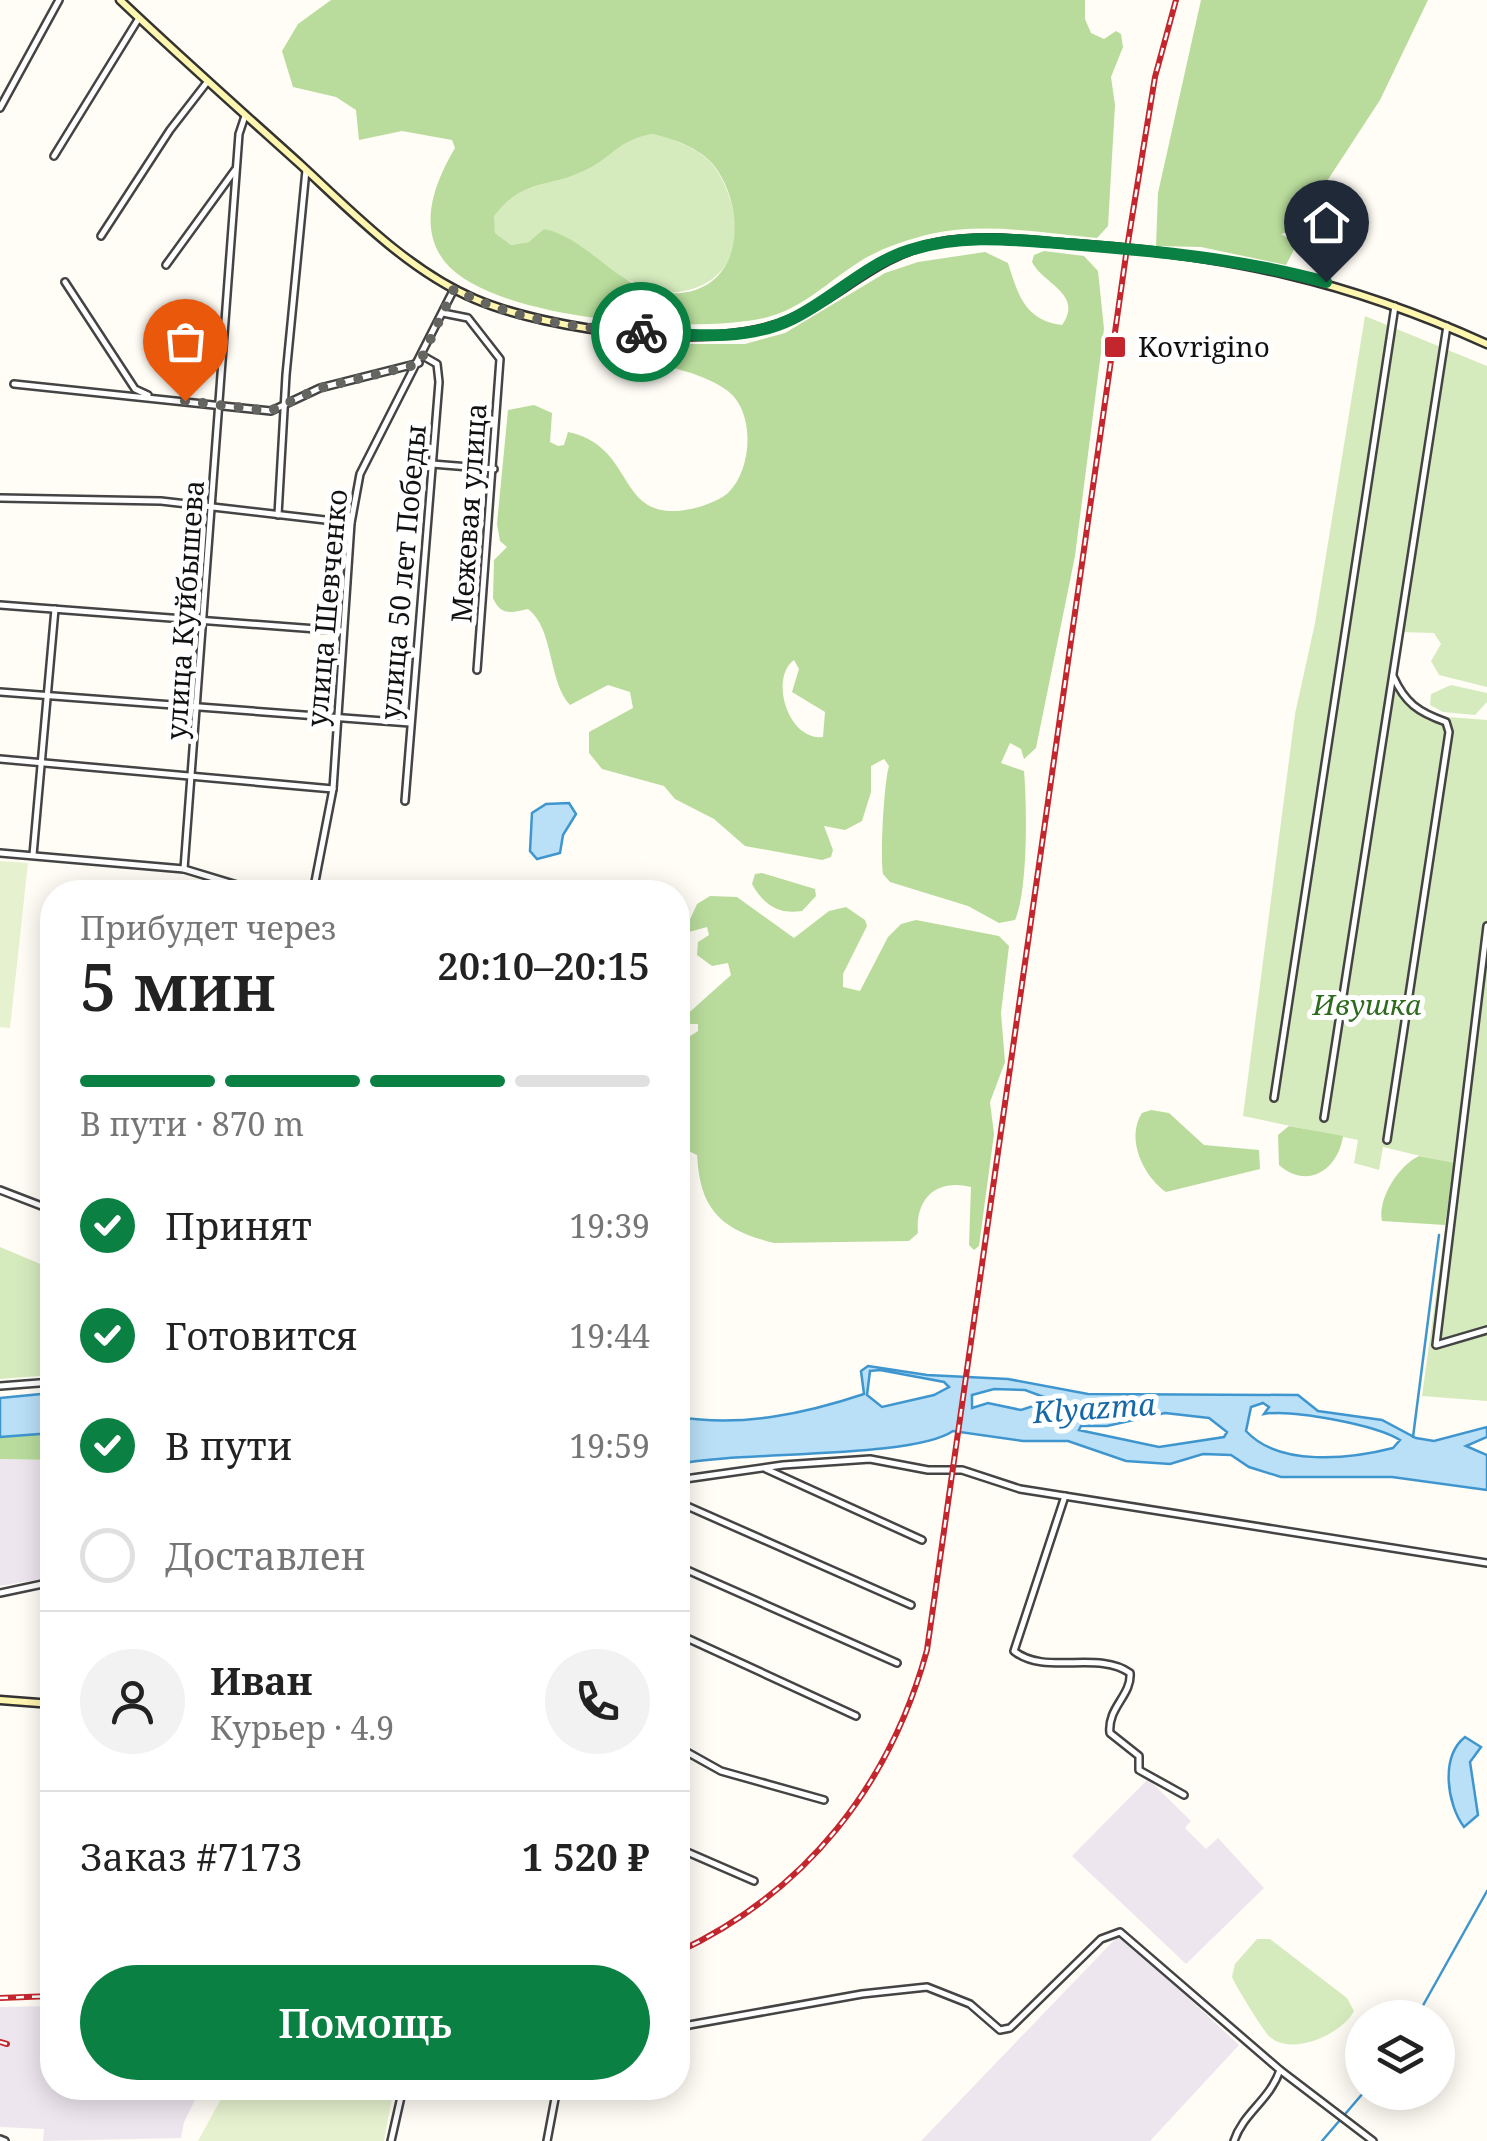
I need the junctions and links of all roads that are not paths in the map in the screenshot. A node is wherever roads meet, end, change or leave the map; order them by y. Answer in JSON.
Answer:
{"nodes":[{"id":1,"x":60,"y":0,"type":"edge"},
{"id":2,"x":120,"y":0,"type":"edge"},
{"id":3,"x":139,"y":18,"type":"junction"},
{"id":4,"x":208,"y":81,"type":"junction"},
{"id":5,"x":0,"y":108,"type":"edge"},
{"id":6,"x":246,"y":115,"type":"junction"},
{"id":7,"x":54,"y":156,"type":"dead end"},
{"id":8,"x":237,"y":167,"type":"junction"},
{"id":9,"x":306,"y":170,"type":"junction"},
{"id":10,"x":100,"y":236,"type":"dead end"},
{"id":11,"x":166,"y":265,"type":"dead end"},
{"id":12,"x":65,"y":282,"type":"dead end"},
{"id":13,"x":454,"y":289,"type":"junction"},
{"id":14,"x":1395,"y":304,"type":"junction"},
{"id":15,"x":443,"y":313,"type":"junction"},
{"id":16,"x":1447,"y":326,"type":"junction"},
{"id":17,"x":1487,"y":344,"type":"edge"},
{"id":18,"x":423,"y":356,"type":"junction"},
{"id":19,"x":419,"y":364,"type":"junction"},
{"id":20,"x":14,"y":384,"type":"dead end"},
{"id":21,"x":150,"y":396,"type":"junction"},
{"id":22,"x":220,"y":406,"type":"junction"},
{"id":23,"x":284,"y":408,"type":"junction"},
{"id":24,"x":432,"y":464,"type":"junction"},
{"id":25,"x":495,"y":469,"type":"junction"},
{"id":26,"x":0,"y":498,"type":"edge"},
{"id":27,"x":214,"y":510,"type":"junction"},
{"id":28,"x":278,"y":516,"type":"junction"},
{"id":29,"x":351,"y":523,"type":"junction"},
{"id":30,"x":0,"y":605,"type":"edge"},
{"id":31,"x":55,"y":609,"type":"junction"},
{"id":32,"x":205,"y":620,"type":"junction"},
{"id":33,"x":343,"y":631,"type":"junction"},
{"id":34,"x":477,"y":670,"type":"dead end"},
{"id":35,"x":1392,"y":673,"type":"junction"},
{"id":36,"x":0,"y":692,"type":"edge"},
{"id":37,"x":46,"y":695,"type":"junction"},
{"id":38,"x":198,"y":705,"type":"junction"},
{"id":39,"x":337,"y":716,"type":"junction"},
{"id":40,"x":410,"y":723,"type":"junction"},
{"id":41,"x":0,"y":760,"type":"edge"},
{"id":42,"x":42,"y":762,"type":"junction"},
{"id":43,"x":192,"y":776,"type":"junction"},
{"id":44,"x":333,"y":789,"type":"junction"},
{"id":45,"x":405,"y":801,"type":"dead end"},
{"id":46,"x":0,"y":852,"type":"edge"},
{"id":47,"x":33,"y":855,"type":"junction"},
{"id":48,"x":184,"y":869,"type":"junction"},
{"id":49,"x":220,"y":880,"type":"edge"},
{"id":50,"x":315,"y":880,"type":"edge"},
{"id":51,"x":1487,"y":926,"type":"edge"},
{"id":52,"x":1274,"y":1098,"type":"dead end"},
{"id":53,"x":1324,"y":1118,"type":"dead end"},
{"id":54,"x":1387,"y":1140,"type":"dead end"},
{"id":55,"x":0,"y":1190,"type":"edge"},
{"id":56,"x":40,"y":1205,"type":"edge"},
{"id":57,"x":1487,"y":1330,"type":"edge"},
{"id":58,"x":40,"y":1383,"type":"edge"},
{"id":59,"x":0,"y":1386,"type":"edge"},
{"id":60,"x":764,"y":1468,"type":"junction"},
{"id":61,"x":690,"y":1478,"type":"edge"},
{"id":62,"x":1065,"y":1496,"type":"junction"},
{"id":63,"x":690,"y":1507,"type":"edge"},
{"id":64,"x":922,"y":1540,"type":"dead end"},
{"id":65,"x":1487,"y":1563,"type":"edge"},
{"id":66,"x":690,"y":1571,"type":"edge"},
{"id":67,"x":40,"y":1585,"type":"edge"},
{"id":68,"x":0,"y":1594,"type":"edge"},
{"id":69,"x":911,"y":1605,"type":"dead end"},
{"id":70,"x":690,"y":1640,"type":"edge"},
{"id":71,"x":897,"y":1664,"type":"dead end"},
{"id":72,"x":0,"y":1700,"type":"edge"},
{"id":73,"x":40,"y":1703,"type":"edge"},
{"id":74,"x":856,"y":1716,"type":"dead end"},
{"id":75,"x":690,"y":1753,"type":"edge"},
{"id":76,"x":1184,"y":1795,"type":"dead end"},
{"id":77,"x":824,"y":1800,"type":"dead end"},
{"id":78,"x":690,"y":1853,"type":"edge"},
{"id":79,"x":754,"y":1881,"type":"dead end"},
{"id":80,"x":690,"y":2025,"type":"edge"},
{"id":81,"x":1280,"y":2070,"type":"junction"},
{"id":82,"x":401,"y":2100,"type":"edge"},
{"id":83,"x":555,"y":2100,"type":"edge"},
{"id":84,"x":392,"y":2141,"type":"edge"},
{"id":85,"x":547,"y":2141,"type":"edge"},
{"id":86,"x":1234,"y":2141,"type":"edge"},
{"id":87,"x":1373,"y":2141,"type":"edge"}],
"edges":[{"from":1,"to":5,"type":"street"},
{"from":2,"to":3,"type":"street"},
{"from":3,"to":4,"type":"street"},
{"from":3,"to":7,"type":"street"},
{"from":4,"to":6,"type":"street"},
{"from":4,"to":10,"type":"street"},
{"from":6,"to":8,"type":"street","name":"улица Куйбышева"},
{"from":6,"to":9,"type":"street"},
{"from":8,"to":11,"type":"street"},
{"from":8,"to":22,"type":"street","name":"улица Куйбышева"},
{"from":9,"to":13,"type":"street"},
{"from":9,"to":23,"type":"street"},
{"from":12,"to":21,"type":"street"},
{"from":13,"to":14,"type":"street"},
{"from":13,"to":15,"type":"street","name":"улица Шевченко"},
{"from":14,"to":16,"type":"street"},
{"from":14,"to":52,"type":"street"},
{"from":15,"to":18,"type":"street","name":"улица Шевченко"},
{"from":15,"to":25,"type":"street","name":"Межевая улица"},
{"from":16,"to":17,"type":"street"},
{"from":16,"to":35,"type":"street"},
{"from":18,"to":19,"type":"street","name":"улица Шевченко"},
{"from":18,"to":24,"type":"street","name":"улица 50 лет Победы"},
{"from":19,"to":23,"type":"street"},
{"from":19,"to":29,"type":"street","name":"улица Шевченко"},
{"from":20,"to":21,"type":"street"},
{"from":21,"to":22,"type":"street"},
{"from":22,"to":23,"type":"street"},
{"from":22,"to":27,"type":"street","name":"улица Куйбышева"},
{"from":23,"to":28,"type":"street"},
{"from":24,"to":25,"type":"street"},
{"from":24,"to":40,"type":"street","name":"улица 50 лет Победы"},
{"from":25,"to":34,"type":"street","name":"Межевая улица"},
{"from":26,"to":27,"type":"street"},
{"from":27,"to":28,"type":"street"},
{"from":27,"to":32,"type":"street","name":"улица Куйбышева"},
{"from":28,"to":29,"type":"street"},
{"from":29,"to":33,"type":"street","name":"улица Шевченко"},
{"from":30,"to":31,"type":"street"},
{"from":31,"to":32,"type":"street"},
{"from":31,"to":37,"type":"street"},
{"from":32,"to":33,"type":"street"},
{"from":32,"to":38,"type":"street","name":"улица Куйбышева"},
{"from":33,"to":39,"type":"street","name":"улица Шевченко"},
{"from":35,"to":53,"type":"street"},
{"from":35,"to":54,"type":"street"},
{"from":36,"to":37,"type":"street"},
{"from":37,"to":38,"type":"street"},
{"from":37,"to":42,"type":"street"},
{"from":38,"to":39,"type":"street"},
{"from":38,"to":43,"type":"street","name":"улица Куйбышева"},
{"from":39,"to":40,"type":"street"},
{"from":39,"to":44,"type":"street","name":"улица Шевченко"},
{"from":40,"to":45,"type":"street","name":"улица 50 лет Победы"},
{"from":41,"to":42,"type":"street"},
{"from":42,"to":43,"type":"street"},
{"from":42,"to":47,"type":"street"},
{"from":43,"to":44,"type":"street"},
{"from":43,"to":48,"type":"street","name":"улица Куйбышева"},
{"from":44,"to":50,"type":"street","name":"улица Шевченко"},
{"from":46,"to":47,"type":"street"},
{"from":47,"to":48,"type":"street"},
{"from":48,"to":49,"type":"street"},
{"from":51,"to":57,"type":"street"},
{"from":55,"to":56,"type":"street"},
{"from":58,"to":59,"type":"street"},
{"from":60,"to":61,"type":"street"},
{"from":60,"to":62,"type":"street"},
{"from":60,"to":64,"type":"street"},
{"from":62,"to":65,"type":"street"},
{"from":62,"to":76,"type":"street"},
{"from":63,"to":69,"type":"street"},
{"from":66,"to":71,"type":"street"},
{"from":67,"to":68,"type":"street"},
{"from":70,"to":74,"type":"street"},
{"from":72,"to":73,"type":"street"},
{"from":75,"to":77,"type":"street"},
{"from":78,"to":79,"type":"street"},
{"from":80,"to":81,"type":"street"},
{"from":81,"to":86,"type":"street"},
{"from":81,"to":87,"type":"street"},
{"from":82,"to":84,"type":"street"},
{"from":83,"to":85,"type":"street"}]}
